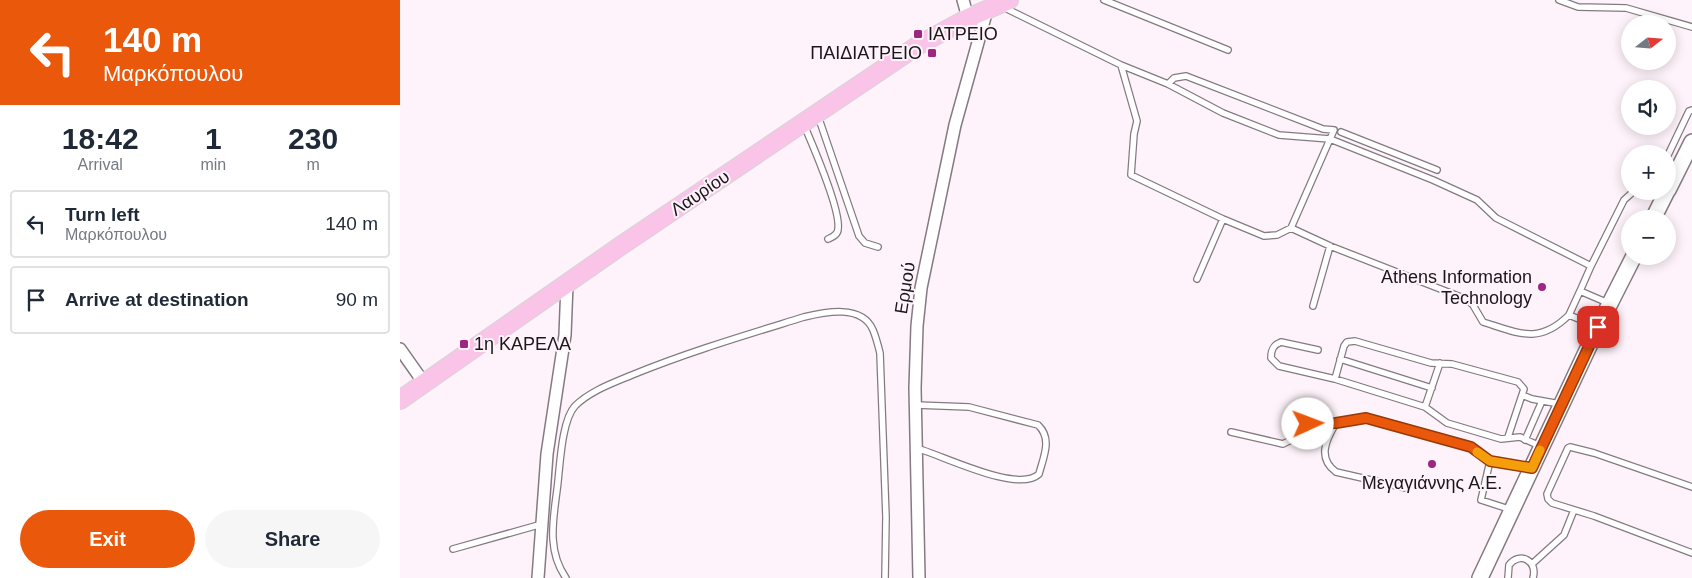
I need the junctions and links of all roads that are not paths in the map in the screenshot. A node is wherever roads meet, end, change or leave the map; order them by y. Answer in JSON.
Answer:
{"nodes":[{"id":1,"x":963,"y":0,"type":"edge"},
{"id":2,"x":1104,"y":0,"type":"edge"},
{"id":3,"x":1559,"y":0,"type":"edge"},
{"id":4,"x":1000,"y":3,"type":"edge"},
{"id":5,"x":968,"y":18,"type":"junction"},
{"id":6,"x":1692,"y":27,"type":"edge"},
{"id":7,"x":1228,"y":50,"type":"dead end"},
{"id":8,"x":1121,"y":65,"type":"junction"},
{"id":9,"x":1168,"y":84,"type":"junction"},
{"id":10,"x":1692,"y":110,"type":"edge"},
{"id":11,"x":810,"y":119,"type":"junction"},
{"id":12,"x":1341,"y":132,"type":"dead end"},
{"id":13,"x":1330,"y":139,"type":"junction"},
{"id":14,"x":1692,"y":142,"type":"edge"},
{"id":15,"x":1672,"y":145,"type":"edge"},
{"id":16,"x":1399,"y":154,"type":"junction"},
{"id":17,"x":1676,"y":156,"type":"edge"},
{"id":18,"x":1684,"y":158,"type":"junction"},
{"id":19,"x":1395,"y":164,"type":"junction"},
{"id":20,"x":1437,"y":170,"type":"dead end"},
{"id":21,"x":1676,"y":174,"type":"edge"},
{"id":22,"x":1624,"y":200,"type":"edge"},
{"id":23,"x":1223,"y":219,"type":"junction"},
{"id":24,"x":1291,"y":228,"type":"junction"},
{"id":25,"x":828,"y":239,"type":"dead end"},
{"id":26,"x":1330,"y":246,"type":"junction"},
{"id":27,"x":878,"y":247,"type":"dead end"},
{"id":28,"x":1629,"y":265,"type":"edge"},
{"id":29,"x":1591,"y":266,"type":"junction"},
{"id":30,"x":1197,"y":279,"type":"dead end"},
{"id":31,"x":567,"y":284,"type":"junction"},
{"id":32,"x":1580,"y":291,"type":"junction"},
{"id":33,"x":1610,"y":303,"type":"junction"},
{"id":34,"x":1312,"y":306,"type":"dead end"},
{"id":35,"x":1568,"y":315,"type":"junction"},
{"id":36,"x":1598,"y":327,"type":"junction"},
{"id":37,"x":400,"y":349,"type":"edge"},
{"id":38,"x":1318,"y":350,"type":"dead end"},
{"id":39,"x":1340,"y":359,"type":"junction"},
{"id":40,"x":1440,"y":363,"type":"junction"},
{"id":41,"x":1335,"y":379,"type":"junction"},
{"id":42,"x":424,"y":383,"type":"junction"},
{"id":43,"x":1432,"y":388,"type":"junction"},
{"id":44,"x":1522,"y":395,"type":"junction"},
{"id":45,"x":400,"y":400,"type":"edge"},
{"id":46,"x":1542,"y":401,"type":"junction"},
{"id":47,"x":1562,"y":404,"type":"junction"},
{"id":48,"x":916,"y":405,"type":"junction"},
{"id":49,"x":1425,"y":407,"type":"junction"},
{"id":50,"x":1336,"y":423,"type":"junction"},
{"id":51,"x":1231,"y":432,"type":"dead end"},
{"id":52,"x":1508,"y":438,"type":"junction"},
{"id":53,"x":1526,"y":440,"type":"junction"},
{"id":54,"x":1542,"y":447,"type":"junction"},
{"id":55,"x":916,"y":448,"type":"junction"},
{"id":56,"x":1490,"y":461,"type":"junction"},
{"id":57,"x":1532,"y":468,"type":"junction"},
{"id":58,"x":1692,"y":487,"type":"edge"},
{"id":59,"x":1406,"y":488,"type":"dead end"},
{"id":60,"x":1512,"y":510,"type":"junction"},
{"id":61,"x":1574,"y":510,"type":"junction"},
{"id":62,"x":542,"y":524,"type":"junction"},
{"id":63,"x":453,"y":549,"type":"dead end"},
{"id":64,"x":1692,"y":553,"type":"edge"},
{"id":65,"x":1532,"y":564,"type":"junction"},
{"id":66,"x":538,"y":578,"type":"edge"},
{"id":67,"x":566,"y":578,"type":"edge"},
{"id":68,"x":885,"y":578,"type":"edge"},
{"id":69,"x":919,"y":578,"type":"edge"},
{"id":70,"x":1480,"y":578,"type":"edge"},
{"id":71,"x":1508,"y":578,"type":"edge"},
{"id":72,"x":1533,"y":578,"type":"edge"}],
"edges":[{"from":1,"to":5,"type":"street"},
{"from":2,"to":7,"type":"lane"},
{"from":3,"to":6,"type":"lane"},
{"from":4,"to":5,"type":"main road","name":"Λαυρίου"},
{"from":4,"to":8,"type":"lane"},
{"from":4,"to":48,"type":"street","name":"Ερμού"},
{"from":5,"to":11,"type":"main road","name":"Λαυρίου"},
{"from":8,"to":9,"type":"lane"},
{"from":8,"to":23,"type":"lane"},
{"from":9,"to":13,"type":"lane"},
{"from":9,"to":13,"type":"lane"},
{"from":10,"to":15,"type":"lane"},
{"from":11,"to":25,"type":"lane"},
{"from":11,"to":27,"type":"lane"},
{"from":11,"to":31,"type":"main road","name":"Λαυρίου"},
{"from":12,"to":16,"type":"lane"},
{"from":13,"to":19,"type":"lane"},
{"from":13,"to":24,"type":"lane"},
{"from":14,"to":18,"type":"main road"},
{"from":16,"to":19,"type":"lane"},
{"from":16,"to":20,"type":"lane"},
{"from":17,"to":18,"type":"lane"},
{"from":18,"to":21,"type":"main road"},
{"from":19,"to":29,"type":"lane"},
{"from":22,"to":29,"type":"lane"},
{"from":23,"to":24,"type":"lane"},
{"from":23,"to":30,"type":"lane"},
{"from":24,"to":26,"type":"lane"},
{"from":26,"to":34,"type":"lane"},
{"from":26,"to":35,"type":"lane"},
{"from":28,"to":33,"type":"main road"},
{"from":29,"to":32,"type":"lane"},
{"from":31,"to":42,"type":"main road","name":"Λαυρίου"},
{"from":31,"to":62,"type":"street"},
{"from":32,"to":33,"type":"lane"},
{"from":32,"to":35,"type":"lane"},
{"from":33,"to":36,"type":"main road"},
{"from":35,"to":36,"type":"lane"},
{"from":36,"to":47,"type":"main road"},
{"from":37,"to":42,"type":"street"},
{"from":38,"to":41,"type":"lane"},
{"from":39,"to":40,"type":"lane"},
{"from":39,"to":41,"type":"lane"},
{"from":39,"to":43,"type":"lane"},
{"from":40,"to":43,"type":"lane"},
{"from":40,"to":44,"type":"lane"},
{"from":41,"to":49,"type":"lane"},
{"from":42,"to":45,"type":"main road","name":"Λαυρίου"},
{"from":43,"to":49,"type":"lane"},
{"from":44,"to":46,"type":"lane"},
{"from":44,"to":52,"type":"lane"},
{"from":46,"to":47,"type":"lane"},
{"from":46,"to":53,"type":"lane"},
{"from":47,"to":54,"type":"main road"},
{"from":48,"to":55,"type":"street","name":"Ερμού"},
{"from":48,"to":55,"type":"lane"},
{"from":49,"to":52,"type":"lane"},
{"from":50,"to":51,"type":"lane"},
{"from":50,"to":56,"type":"lane"},
{"from":50,"to":59,"type":"lane"},
{"from":52,"to":53,"type":"lane"},
{"from":53,"to":54,"type":"lane"},
{"from":54,"to":57,"type":"main road"},
{"from":55,"to":69,"type":"street","name":"Ερμού"},
{"from":56,"to":57,"type":"lane"},
{"from":56,"to":60,"type":"lane"},
{"from":57,"to":60,"type":"main road"},
{"from":58,"to":61,"type":"lane"},
{"from":60,"to":70,"type":"main road"},
{"from":61,"to":64,"type":"lane"},
{"from":61,"to":65,"type":"lane"},
{"from":62,"to":63,"type":"lane"},
{"from":62,"to":66,"type":"street"},
{"from":65,"to":71,"type":"lane"},
{"from":65,"to":72,"type":"lane"},
{"from":67,"to":68,"type":"lane"}]}
